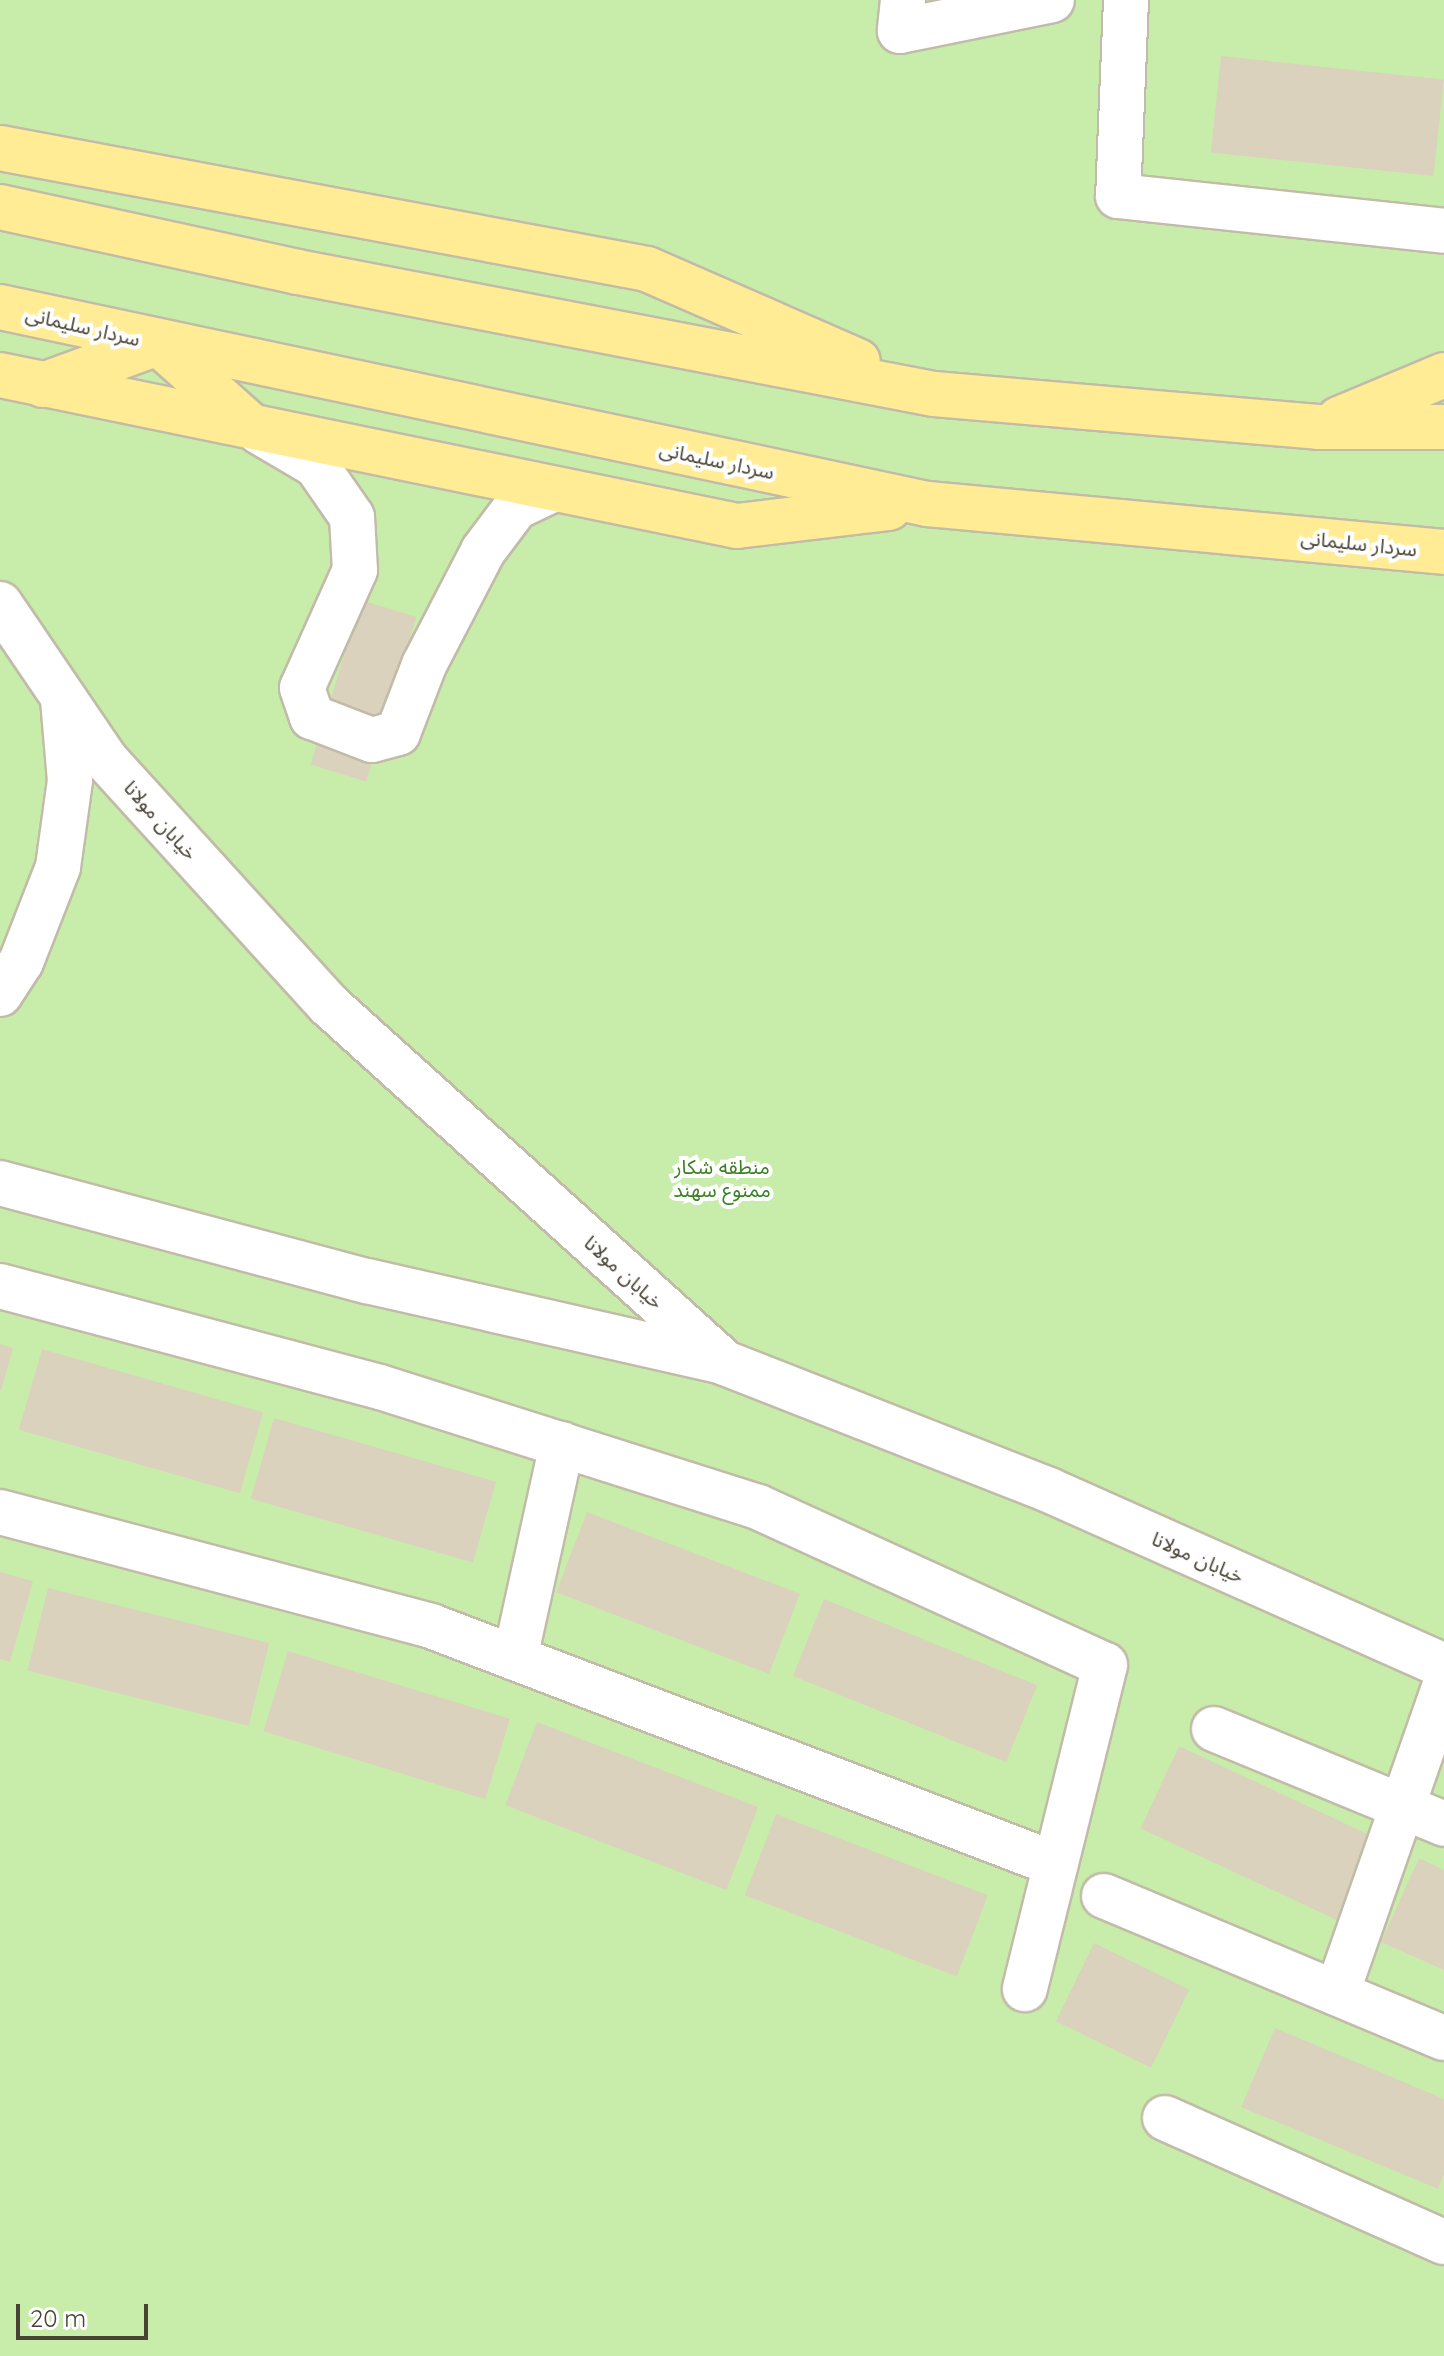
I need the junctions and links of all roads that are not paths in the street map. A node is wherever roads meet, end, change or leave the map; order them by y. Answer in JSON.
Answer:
{"nodes":[{"id":1,"x":1052,"y":0,"type":"edge"},
{"id":2,"x":1126,"y":0,"type":"edge"},
{"id":3,"x":902,"y":15,"type":"edge"},
{"id":4,"x":0,"y":148,"type":"edge"},
{"id":5,"x":0,"y":207,"type":"edge"},
{"id":6,"x":1444,"y":231,"type":"edge"},
{"id":7,"x":0,"y":307,"type":"edge"},
{"id":8,"x":158,"y":343,"type":"junction"},
{"id":9,"x":0,"y":375,"type":"edge"},
{"id":10,"x":1444,"y":375,"type":"edge"},
{"id":11,"x":43,"y":385,"type":"junction"},
{"id":12,"x":934,"y":394,"type":"junction"},
{"id":13,"x":1318,"y":427,"type":"junction"},
{"id":14,"x":1444,"y":427,"type":"edge"},
{"id":15,"x":253,"y":428,"type":"junction"},
{"id":16,"x":554,"y":489,"type":"junction"},
{"id":17,"x":928,"y":504,"type":"junction"},
{"id":18,"x":1378,"y":544,"type":"junction"},
{"id":19,"x":1444,"y":552,"type":"edge"},
{"id":20,"x":1444,"y":578,"type":"edge"},
{"id":21,"x":0,"y":604,"type":"edge"},
{"id":22,"x":63,"y":693,"type":"junction"},
{"id":23,"x":0,"y":994,"type":"edge"},
{"id":24,"x":0,"y":1183,"type":"edge"},
{"id":25,"x":0,"y":1286,"type":"edge"},
{"id":26,"x":725,"y":1363,"type":"junction"},
{"id":27,"x":562,"y":1444,"type":"junction"},
{"id":28,"x":0,"y":1512,"type":"edge"},
{"id":29,"x":515,"y":1658,"type":"junction"},
{"id":30,"x":1444,"y":1666,"type":"edge"},
{"id":31,"x":1444,"y":1687,"type":"edge"},
{"id":32,"x":1214,"y":1729,"type":"dead end"},
{"id":33,"x":1402,"y":1807,"type":"junction"},
{"id":34,"x":1444,"y":1824,"type":"edge"},
{"id":35,"x":1055,"y":1864,"type":"junction"},
{"id":36,"x":1104,"y":1896,"type":"dead end"},
{"id":37,"x":1025,"y":1989,"type":"dead end"},
{"id":38,"x":1337,"y":1993,"type":"junction"},
{"id":39,"x":1444,"y":2038,"type":"edge"},
{"id":40,"x":1165,"y":2118,"type":"dead end"},
{"id":41,"x":1444,"y":2242,"type":"edge"}],
"edges":[{"from":1,"to":3,"type":"street"},
{"from":2,"to":6,"type":"street"},
{"from":4,"to":12,"type":"main road"},
{"from":5,"to":12,"type":"main road"},
{"from":7,"to":8,"type":"main road","name":"سردار سلیمانی"},
{"from":8,"to":11,"type":"main road"},
{"from":8,"to":15,"type":"main road"},
{"from":8,"to":17,"type":"main road","name":"سردار سلیمانی"},
{"from":9,"to":11,"type":"main road"},
{"from":10,"to":13,"type":"main road"},
{"from":11,"to":15,"type":"main road"},
{"from":12,"to":13,"type":"main road"},
{"from":13,"to":14,"type":"main road"},
{"from":15,"to":16,"type":"main road"},
{"from":15,"to":16,"type":"street"},
{"from":16,"to":17,"type":"main road"},
{"from":17,"to":18,"type":"main road","name":"سردار سلیمانی"},
{"from":18,"to":19,"type":"main road","name":"سردار سلیمانی"},
{"from":18,"to":20,"type":"main road"},
{"from":21,"to":22,"type":"street","name":"خیابان مولانا"},
{"from":22,"to":23,"type":"street"},
{"from":22,"to":26,"type":"street","name":"خیابان مولانا"},
{"from":24,"to":26,"type":"street"},
{"from":25,"to":27,"type":"street"},
{"from":26,"to":30,"type":"street","name":"خیابان مولانا"},
{"from":27,"to":29,"type":"street"},
{"from":27,"to":35,"type":"street"},
{"from":28,"to":29,"type":"street"},
{"from":29,"to":35,"type":"street"},
{"from":31,"to":33,"type":"street"},
{"from":32,"to":33,"type":"street"},
{"from":33,"to":34,"type":"street"},
{"from":33,"to":38,"type":"street"},
{"from":35,"to":37,"type":"street"},
{"from":36,"to":38,"type":"street"},
{"from":38,"to":39,"type":"street"},
{"from":40,"to":41,"type":"street"}]}
